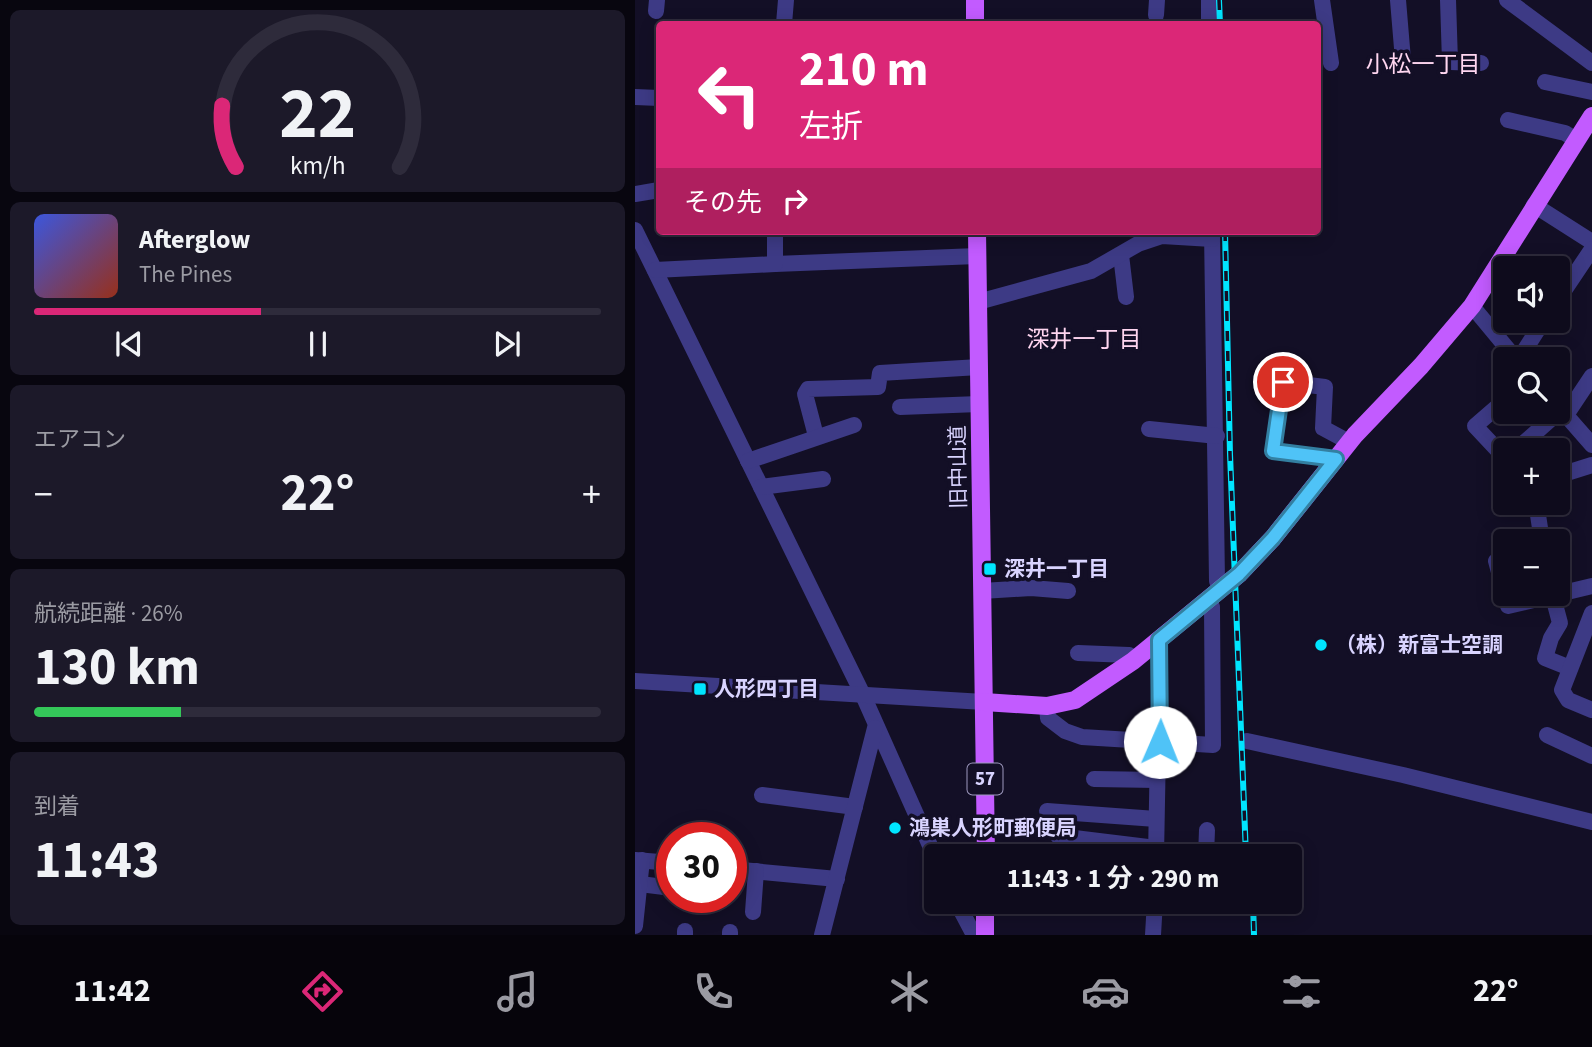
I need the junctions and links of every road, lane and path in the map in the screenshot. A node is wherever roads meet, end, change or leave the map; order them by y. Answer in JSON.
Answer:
{"nodes":[{"id":1,"x":786,"y":0,"type":"edge"},
{"id":2,"x":975,"y":0,"type":"edge"},
{"id":3,"x":1208,"y":0,"type":"edge"},
{"id":4,"x":1322,"y":0,"type":"edge"},
{"id":5,"x":1398,"y":0,"type":"edge"},
{"id":6,"x":1448,"y":0,"type":"edge"},
{"id":7,"x":1507,"y":0,"type":"edge"},
{"id":8,"x":784,"y":21,"type":"edge"},
{"id":9,"x":975,"y":21,"type":"edge"},
{"id":10,"x":1209,"y":21,"type":"edge"},
{"id":11,"x":1322,"y":30,"type":"edge"},
{"id":12,"x":1403,"y":60,"type":"dead end"},
{"id":13,"x":1331,"y":63,"type":"dead end"},
{"id":14,"x":1481,"y":63,"type":"dead end"},
{"id":15,"x":1592,"y":63,"type":"edge"},
{"id":16,"x":1545,"y":82,"type":"dead end"},
{"id":17,"x":1592,"y":92,"type":"edge"},
{"id":18,"x":635,"y":97,"type":"edge"},
{"id":19,"x":656,"y":98,"type":"edge"},
{"id":20,"x":1592,"y":116,"type":"edge"},
{"id":21,"x":1508,"y":120,"type":"dead end"},
{"id":22,"x":1576,"y":140,"type":"junction"},
{"id":23,"x":656,"y":190,"type":"edge"},
{"id":24,"x":635,"y":194,"type":"edge"},
{"id":25,"x":1534,"y":205,"type":"junction"},
{"id":26,"x":635,"y":230,"type":"edge"},
{"id":27,"x":775,"y":235,"type":"edge"},
{"id":28,"x":977,"y":235,"type":"edge"},
{"id":29,"x":1212,"y":235,"type":"edge"},
{"id":30,"x":1592,"y":242,"type":"edge"},
{"id":31,"x":1592,"y":248,"type":"edge"},
{"id":32,"x":1121,"y":255,"type":"junction"},
{"id":33,"x":977,"y":256,"type":"junction"},
{"id":34,"x":775,"y":264,"type":"junction"},
{"id":35,"x":655,"y":270,"type":"junction"},
{"id":36,"x":1570,"y":281,"type":"edge"},
{"id":37,"x":1127,"y":297,"type":"dead end"},
{"id":38,"x":978,"y":302,"type":"junction"},
{"id":39,"x":1472,"y":306,"type":"junction"},
{"id":40,"x":1507,"y":347,"type":"edge"},
{"id":41,"x":979,"y":367,"type":"junction"},
{"id":42,"x":1592,"y":376,"type":"edge"},
{"id":43,"x":1570,"y":400,"type":"edge"},
{"id":44,"x":979,"y":404,"type":"junction"},
{"id":45,"x":900,"y":407,"type":"dead end"},
{"id":46,"x":1493,"y":410,"type":"edge"},
{"id":47,"x":1570,"y":420,"type":"edge"},
{"id":48,"x":1545,"y":424,"type":"edge"},
{"id":49,"x":854,"y":425,"type":"dead end"},
{"id":50,"x":1149,"y":429,"type":"dead end"},
{"id":51,"x":816,"y":436,"type":"junction"},
{"id":52,"x":1217,"y":436,"type":"junction"},
{"id":53,"x":1530,"y":438,"type":"edge"},
{"id":54,"x":1349,"y":442,"type":"junction"},
{"id":55,"x":1493,"y":445,"type":"edge"},
{"id":56,"x":1592,"y":445,"type":"edge"},
{"id":57,"x":1336,"y":459,"type":"junction"},
{"id":58,"x":748,"y":461,"type":"junction"},
{"id":59,"x":1592,"y":465,"type":"edge"},
{"id":60,"x":1570,"y":472,"type":"edge"},
{"id":61,"x":823,"y":479,"type":"dead end"},
{"id":62,"x":761,"y":487,"type":"junction"},
{"id":63,"x":1592,"y":586,"type":"edge"},
{"id":64,"x":1570,"y":590,"type":"edge"},
{"id":65,"x":982,"y":591,"type":"junction"},
{"id":66,"x":1068,"y":591,"type":"dead end"},
{"id":67,"x":1214,"y":594,"type":"junction"},
{"id":68,"x":1555,"y":606,"type":"edge"},
{"id":69,"x":1592,"y":613,"type":"edge"},
{"id":70,"x":1159,"y":640,"type":"junction"},
{"id":71,"x":1078,"y":653,"type":"dead end"},
{"id":72,"x":1133,"y":661,"type":"junction"},
{"id":73,"x":1570,"y":668,"type":"junction"},
{"id":74,"x":635,"y":681,"type":"edge"},
{"id":75,"x":862,"y":693,"type":"junction"},
{"id":76,"x":984,"y":702,"type":"junction"},
{"id":77,"x":1047,"y":706,"type":"junction"},
{"id":78,"x":1592,"y":710,"type":"edge"},
{"id":79,"x":875,"y":728,"type":"junction"},
{"id":80,"x":1547,"y":735,"type":"dead end"},
{"id":81,"x":1247,"y":741,"type":"dead end"},
{"id":82,"x":1160,"y":742,"type":"junction"},
{"id":83,"x":1592,"y":755,"type":"edge"},
{"id":84,"x":1094,"y":779,"type":"dead end"},
{"id":85,"x":1157,"y":780,"type":"junction"},
{"id":86,"x":762,"y":795,"type":"dead end"},
{"id":87,"x":855,"y":807,"type":"junction"},
{"id":88,"x":1047,"y":811,"type":"dead end"},
{"id":89,"x":1156,"y":819,"type":"junction"},
{"id":90,"x":1592,"y":822,"type":"edge"},
{"id":91,"x":1207,"y":830,"type":"dead end"},
{"id":92,"x":1058,"y":836,"type":"dead end"},
{"id":93,"x":929,"y":844,"type":"edge"},
{"id":94,"x":986,"y":844,"type":"edge"},
{"id":95,"x":1107,"y":844,"type":"edge"},
{"id":96,"x":1156,"y":844,"type":"edge"},
{"id":97,"x":1206,"y":844,"type":"edge"},
{"id":98,"x":639,"y":860,"type":"edge"},
{"id":99,"x":747,"y":870,"type":"edge"},
{"id":100,"x":756,"y":871,"type":"junction"},
{"id":101,"x":837,"y":879,"type":"junction"},
{"id":102,"x":640,"y":884,"type":"junction"},
{"id":103,"x":656,"y":886,"type":"edge"},
{"id":104,"x":753,"y":912,"type":"dead end"},
{"id":105,"x":963,"y":914,"type":"edge"},
{"id":106,"x":985,"y":914,"type":"edge"},
{"id":107,"x":1154,"y":914,"type":"edge"},
{"id":108,"x":635,"y":926,"type":"edge"},
{"id":109,"x":822,"y":935,"type":"edge"},
{"id":110,"x":974,"y":935,"type":"edge"},
{"id":111,"x":984,"y":935,"type":"edge"},
{"id":112,"x":1153,"y":935,"type":"edge"}],
"edges":[{"from":1,"to":8,"type":"street"},
{"from":2,"to":9,"type":"main road"},
{"from":3,"to":10,"type":"street"},
{"from":4,"to":11,"type":"street"},
{"from":5,"to":12,"type":"street"},
{"from":6,"to":14,"type":"street"},
{"from":7,"to":15,"type":"street"},
{"from":11,"to":13,"type":"street"},
{"from":16,"to":17,"type":"street"},
{"from":18,"to":19,"type":"street"},
{"from":20,"to":22,"type":"main road"},
{"from":21,"to":22,"type":"street"},
{"from":22,"to":25,"type":"main road"},
{"from":23,"to":24,"type":"street"},
{"from":25,"to":30,"type":"street"},
{"from":25,"to":39,"type":"main road"},
{"from":26,"to":35,"type":"street"},
{"from":27,"to":34,"type":"street"},
{"from":28,"to":33,"type":"main road","name":"旧中山道"},
{"from":29,"to":32,"type":"street"},
{"from":29,"to":52,"type":"street"},
{"from":31,"to":36,"type":"street"},
{"from":32,"to":37,"type":"street"},
{"from":32,"to":38,"type":"street"},
{"from":33,"to":34,"type":"street"},
{"from":33,"to":38,"type":"main road","name":"旧中山道"},
{"from":34,"to":35,"type":"street"},
{"from":35,"to":58,"type":"street"},
{"from":38,"to":41,"type":"main road","name":"旧中山道"},
{"from":39,"to":40,"type":"street"},
{"from":39,"to":54,"type":"main road"},
{"from":41,"to":44,"type":"main road","name":"旧中山道"},
{"from":41,"to":51,"type":"street"},
{"from":42,"to":43,"type":"street"},
{"from":44,"to":45,"type":"street"},
{"from":44,"to":65,"type":"main road","name":"旧中山道"},
{"from":46,"to":55,"type":"street"},
{"from":47,"to":56,"type":"street"},
{"from":48,"to":53,"type":"street"},
{"from":49,"to":51,"type":"street"},
{"from":50,"to":52,"type":"street"},
{"from":51,"to":58,"type":"street"},
{"from":52,"to":67,"type":"street"},
{"from":54,"to":57,"type":"main road"},
{"from":54,"to":57,"type":"street"},
{"from":57,"to":67,"type":"main road"},
{"from":58,"to":62,"type":"street"},
{"from":59,"to":60,"type":"street"},
{"from":61,"to":62,"type":"street"},
{"from":62,"to":75,"type":"street"},
{"from":63,"to":64,"type":"street"},
{"from":65,"to":66,"type":"street"},
{"from":65,"to":76,"type":"main road","name":"旧中山道"},
{"from":67,"to":70,"type":"main road"},
{"from":67,"to":82,"type":"street"},
{"from":68,"to":73,"type":"street"},
{"from":69,"to":73,"type":"street"},
{"from":70,"to":72,"type":"main road"},
{"from":70,"to":82,"type":"street"},
{"from":71,"to":72,"type":"street"},
{"from":72,"to":77,"type":"main road"},
{"from":73,"to":78,"type":"street"},
{"from":74,"to":75,"type":"street"},
{"from":75,"to":76,"type":"street"},
{"from":75,"to":79,"type":"street"},
{"from":76,"to":77,"type":"main road"},
{"from":76,"to":94,"type":"main road","number":"57"},
{"from":77,"to":82,"type":"street"},
{"from":79,"to":87,"type":"street"},
{"from":79,"to":93,"type":"street"},
{"from":80,"to":83,"type":"street"},
{"from":81,"to":90,"type":"street"},
{"from":82,"to":85,"type":"street"},
{"from":84,"to":85,"type":"street"},
{"from":85,"to":89,"type":"street"},
{"from":86,"to":87,"type":"street"},
{"from":87,"to":101,"type":"street"},
{"from":88,"to":89,"type":"street"},
{"from":89,"to":96,"type":"street"},
{"from":91,"to":97,"type":"street"},
{"from":92,"to":95,"type":"street"},
{"from":98,"to":102,"type":"street"},
{"from":99,"to":100,"type":"street"},
{"from":100,"to":101,"type":"street"},
{"from":100,"to":104,"type":"street"},
{"from":101,"to":109,"type":"street"},
{"from":102,"to":103,"type":"street"},
{"from":102,"to":108,"type":"street"},
{"from":105,"to":110,"type":"street"},
{"from":106,"to":111,"type":"main road"},
{"from":107,"to":112,"type":"street"}]}
